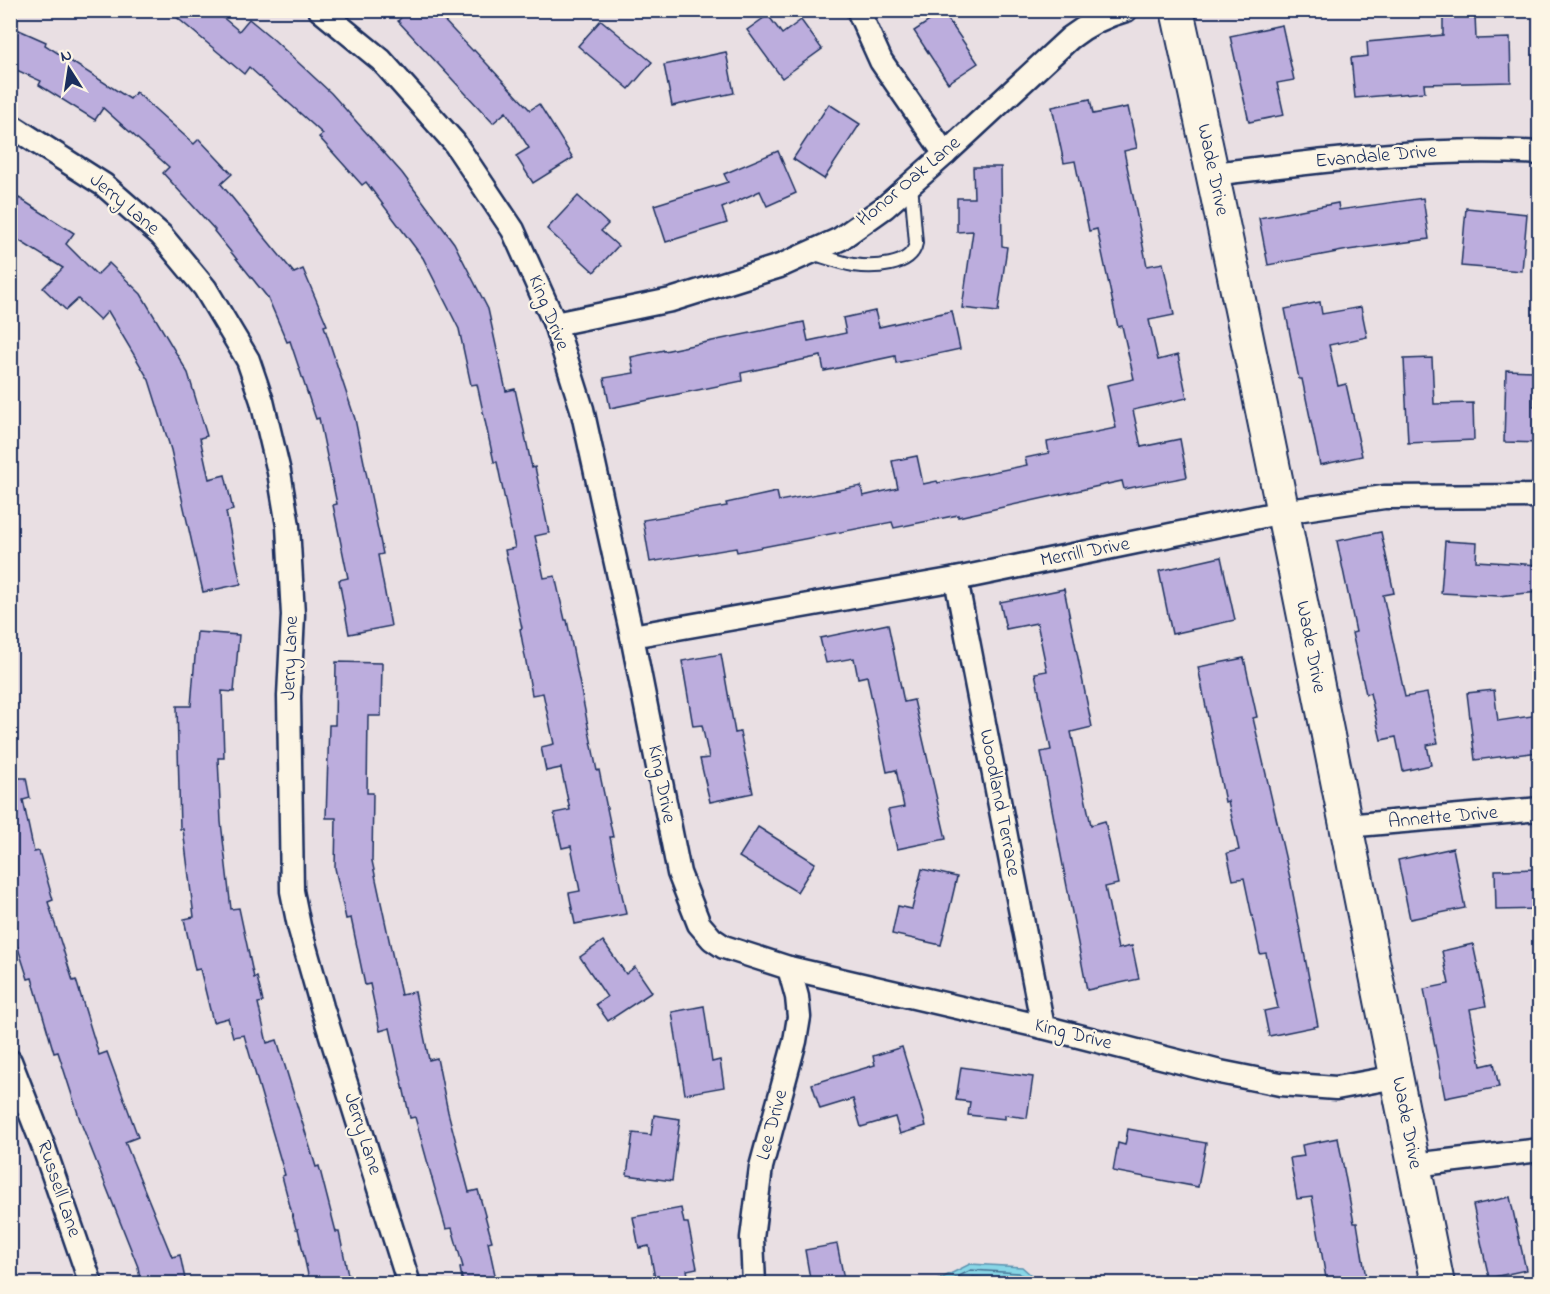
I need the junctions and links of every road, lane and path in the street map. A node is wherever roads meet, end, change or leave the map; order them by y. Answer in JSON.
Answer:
{"nodes":[{"id":1,"x":320,"y":10,"type":"edge"},
{"id":2,"x":858,"y":10,"type":"edge"},
{"id":3,"x":1126,"y":10,"type":"edge"},
{"id":4,"x":1177,"y":10,"type":"edge"},
{"id":5,"x":10,"y":125,"type":"edge"},
{"id":6,"x":1539,"y":153,"type":"edge"},
{"id":7,"x":945,"y":154,"type":"junction"},
{"id":8,"x":1213,"y":174,"type":"junction"},
{"id":9,"x":911,"y":184,"type":"junction"},
{"id":10,"x":810,"y":253,"type":"junction"},
{"id":11,"x":555,"y":324,"type":"junction"},
{"id":12,"x":1539,"y":496,"type":"edge"},
{"id":13,"x":1283,"y":512,"type":"junction"},
{"id":14,"x":956,"y":579,"type":"junction"},
{"id":15,"x":632,"y":636,"type":"junction"},
{"id":16,"x":1539,"y":809,"type":"edge"},
{"id":17,"x":1346,"y":826,"type":"junction"},
{"id":18,"x":789,"y":968,"type":"junction"},
{"id":19,"x":1042,"y":1027,"type":"junction"},
{"id":20,"x":10,"y":1061,"type":"edge"},
{"id":21,"x":1396,"y":1077,"type":"junction"},
{"id":22,"x":1539,"y":1150,"type":"edge"},
{"id":23,"x":1414,"y":1165,"type":"junction"},
{"id":24,"x":91,"y":1284,"type":"edge"},
{"id":25,"x":409,"y":1284,"type":"edge"},
{"id":26,"x":754,"y":1284,"type":"edge"},
{"id":27,"x":1438,"y":1284,"type":"edge"}],
"edges":[{"from":1,"to":11,"type":"street","name":"King Drive"},
{"from":2,"to":7,"type":"street"},
{"from":3,"to":7,"type":"street","name":"Honor Oak Lane"},
{"from":4,"to":8,"type":"street","name":"Wade Drive"},
{"from":5,"to":25,"type":"street","name":"Jerry Lane"},
{"from":6,"to":8,"type":"street","name":"Evandale Drive"},
{"from":7,"to":9,"type":"street","name":"Honor Oak Lane"},
{"from":8,"to":13,"type":"street","name":"Wade Drive"},
{"from":9,"to":10,"type":"street","name":"Honor Oak Lane"},
{"from":9,"to":10,"type":"lane"},
{"from":10,"to":11,"type":"street","name":"Honor Oak Lane"},
{"from":11,"to":15,"type":"street","name":"King Drive"},
{"from":12,"to":13,"type":"street","name":"Merrill Drive"},
{"from":13,"to":14,"type":"street","name":"Merrill Drive"},
{"from":13,"to":17,"type":"street","name":"Wade Drive"},
{"from":14,"to":15,"type":"street","name":"Merrill Drive"},
{"from":14,"to":19,"type":"street","name":"Woodland Terrace"},
{"from":15,"to":18,"type":"street","name":"King Drive"},
{"from":16,"to":17,"type":"street","name":"Annette Drive"},
{"from":17,"to":21,"type":"street","name":"Wade Drive"},
{"from":18,"to":19,"type":"street","name":"King Drive"},
{"from":18,"to":26,"type":"street","name":"Lee Drive"},
{"from":19,"to":21,"type":"street","name":"King Drive"},
{"from":20,"to":24,"type":"street","name":"Russell Lane"},
{"from":21,"to":23,"type":"street","name":"Wade Drive"},
{"from":22,"to":23,"type":"street"},
{"from":23,"to":27,"type":"street","name":"Wade Drive"}]}
